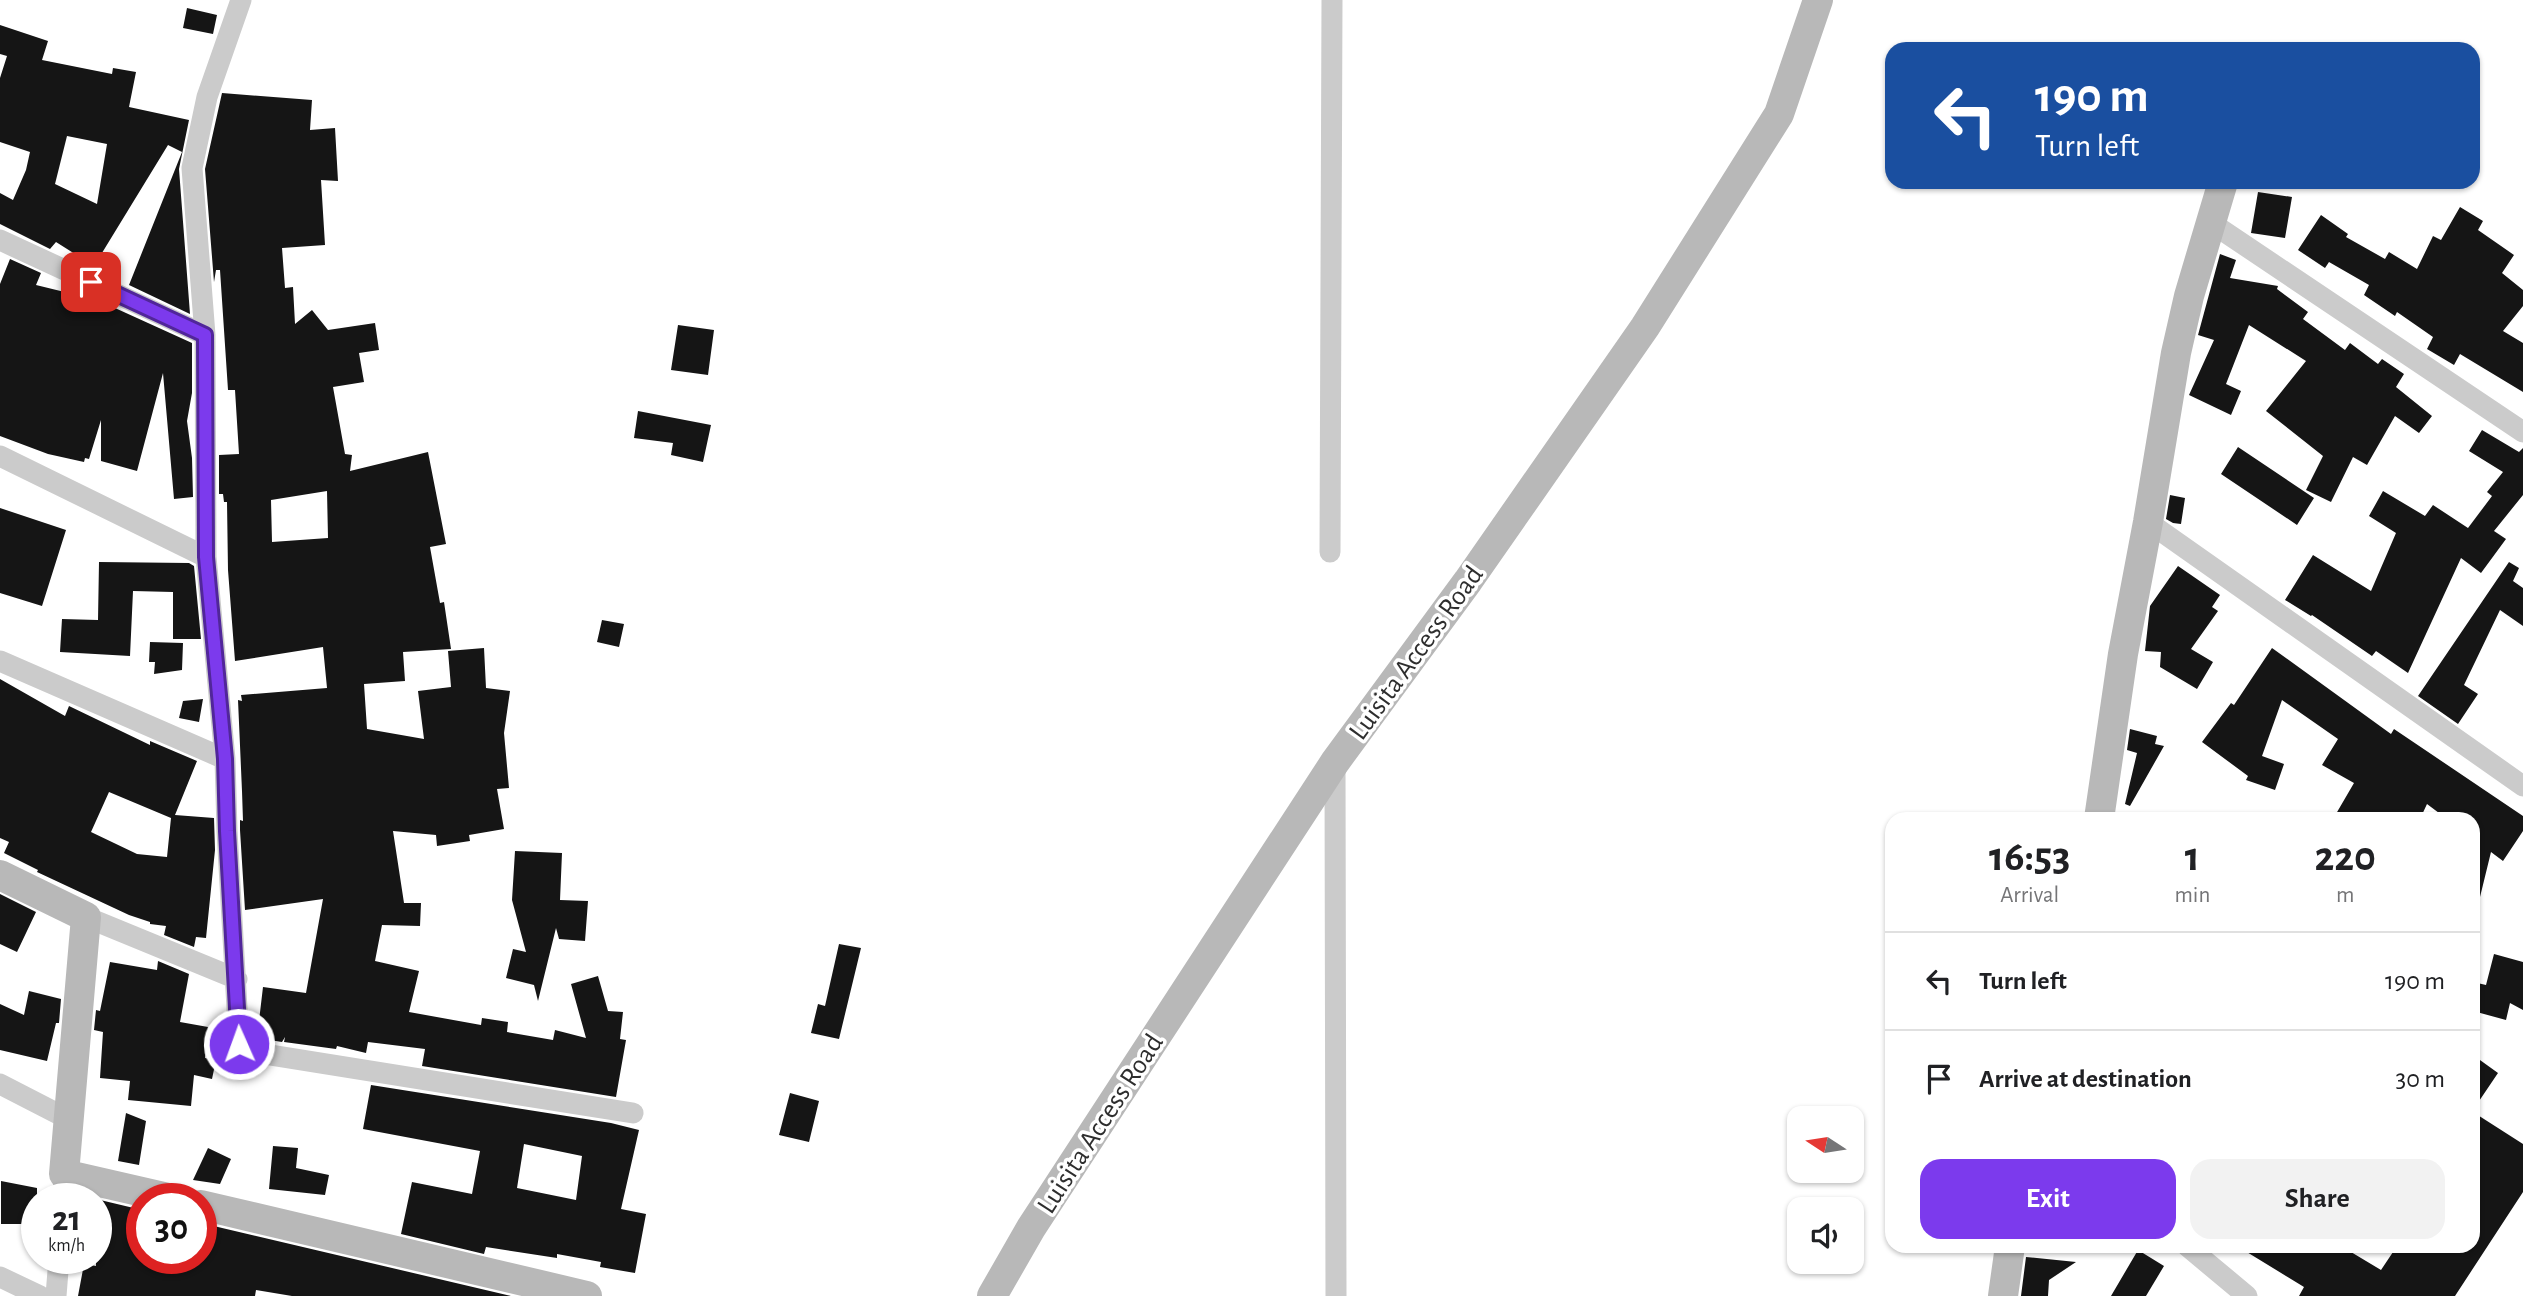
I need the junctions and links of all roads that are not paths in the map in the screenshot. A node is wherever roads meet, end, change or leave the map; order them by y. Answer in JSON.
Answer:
{"nodes":[{"id":1,"x":241,"y":0,"type":"edge"},
{"id":2,"x":1332,"y":0,"type":"edge"},
{"id":3,"x":1818,"y":0,"type":"edge"},
{"id":4,"x":2221,"y":189,"type":"edge"},
{"id":5,"x":2210,"y":222,"type":"junction"},
{"id":6,"x":0,"y":240,"type":"edge"},
{"id":7,"x":205,"y":335,"type":"junction"},
{"id":8,"x":2523,"y":432,"type":"edge"},
{"id":9,"x":0,"y":456,"type":"edge"},
{"id":10,"x":2148,"y":522,"type":"junction"},
{"id":11,"x":1330,"y":552,"type":"dead end"},
{"id":12,"x":206,"y":557,"type":"junction"},
{"id":13,"x":0,"y":661,"type":"edge"},
{"id":14,"x":225,"y":759,"type":"junction"},
{"id":15,"x":1335,"y":762,"type":"junction"},
{"id":16,"x":2523,"y":786,"type":"edge"},
{"id":17,"x":2100,"y":812,"type":"edge"},
{"id":18,"x":0,"y":875,"type":"edge"},
{"id":19,"x":86,"y":917,"type":"junction"},
{"id":20,"x":237,"y":979,"type":"junction"},
{"id":21,"x":0,"y":1084,"type":"edge"},
{"id":22,"x":634,"y":1113,"type":"dead end"},
{"id":23,"x":68,"y":1119,"type":"junction"},
{"id":24,"x":64,"y":1183,"type":"edge"},
{"id":25,"x":217,"y":1209,"type":"edge"},
{"id":26,"x":2009,"y":1253,"type":"edge"},
{"id":27,"x":2195,"y":1253,"type":"edge"},
{"id":28,"x":58,"y":1274,"type":"edge"},
{"id":29,"x":0,"y":1277,"type":"edge"},
{"id":30,"x":40,"y":1296,"type":"edge"},
{"id":31,"x":56,"y":1296,"type":"edge"},
{"id":32,"x":587,"y":1296,"type":"edge"},
{"id":33,"x":992,"y":1296,"type":"edge"},
{"id":34,"x":1336,"y":1296,"type":"edge"},
{"id":35,"x":2003,"y":1296,"type":"edge"},
{"id":36,"x":2247,"y":1296,"type":"edge"}],
"edges":[{"from":1,"to":7,"type":"street"},
{"from":2,"to":11,"type":"street"},
{"from":3,"to":15,"type":"street","name":"Luisita Access Road"},
{"from":4,"to":5,"type":"street"},
{"from":5,"to":8,"type":"street"},
{"from":5,"to":10,"type":"street"},
{"from":6,"to":7,"type":"street"},
{"from":7,"to":12,"type":"street"},
{"from":9,"to":12,"type":"street"},
{"from":10,"to":16,"type":"street"},
{"from":10,"to":17,"type":"street"},
{"from":12,"to":14,"type":"street"},
{"from":13,"to":14,"type":"street"},
{"from":14,"to":20,"type":"street"},
{"from":15,"to":33,"type":"street","name":"Luisita Access Road"},
{"from":15,"to":34,"type":"street"},
{"from":18,"to":19,"type":"street"},
{"from":19,"to":20,"type":"street"},
{"from":19,"to":23,"type":"street"},
{"from":20,"to":22,"type":"street"},
{"from":21,"to":23,"type":"street"},
{"from":23,"to":24,"type":"street"},
{"from":25,"to":32,"type":"street"},
{"from":26,"to":35,"type":"street"},
{"from":27,"to":36,"type":"street"},
{"from":28,"to":31,"type":"street"},
{"from":29,"to":30,"type":"street"}]}
